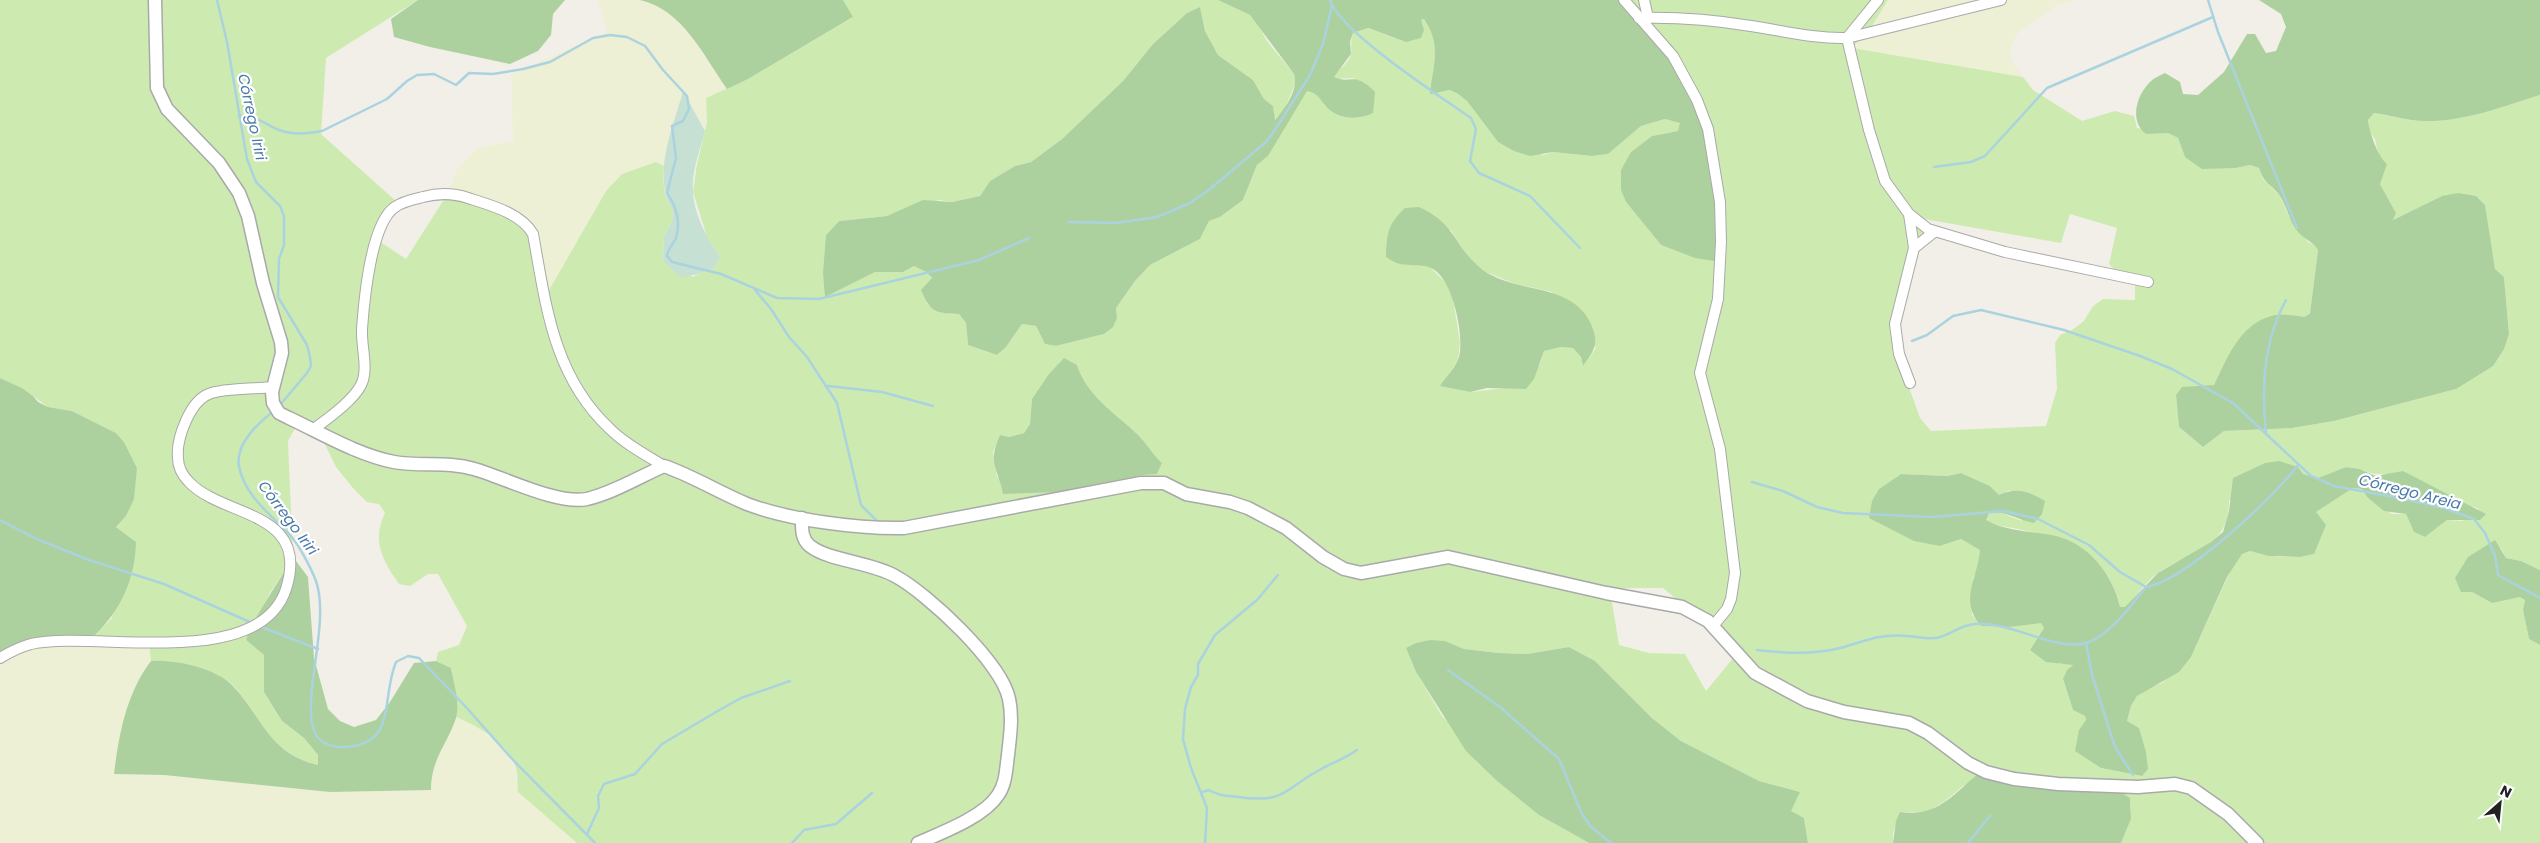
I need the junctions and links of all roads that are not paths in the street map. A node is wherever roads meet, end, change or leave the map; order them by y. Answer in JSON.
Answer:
{"nodes":[{"id":1,"x":155,"y":0,"type":"edge"},
{"id":2,"x":1624,"y":0,"type":"edge"},
{"id":3,"x":1644,"y":0,"type":"edge"},
{"id":4,"x":1878,"y":0,"type":"edge"},
{"id":5,"x":2001,"y":0,"type":"edge"},
{"id":6,"x":1644,"y":18,"type":"junction"},
{"id":7,"x":1847,"y":38,"type":"junction"},
{"id":8,"x":1909,"y":214,"type":"junction"},
{"id":9,"x":1934,"y":232,"type":"junction"},
{"id":10,"x":1914,"y":248,"type":"junction"},
{"id":11,"x":2148,"y":282,"type":"dead end"},
{"id":12,"x":1910,"y":383,"type":"dead end"},
{"id":13,"x":272,"y":392,"type":"junction"},
{"id":14,"x":314,"y":429,"type":"junction"},
{"id":15,"x":664,"y":466,"type":"junction"},
{"id":16,"x":802,"y":518,"type":"junction"},
{"id":17,"x":1713,"y":626,"type":"junction"},
{"id":18,"x":0,"y":658,"type":"edge"},
{"id":19,"x":918,"y":843,"type":"edge"},
{"id":20,"x":2257,"y":843,"type":"edge"}],
"edges":[{"from":1,"to":13,"type":"street"},
{"from":2,"to":6,"type":"street"},
{"from":3,"to":6,"type":"street"},
{"from":4,"to":7,"type":"street"},
{"from":5,"to":7,"type":"street"},
{"from":6,"to":7,"type":"street"},
{"from":6,"to":17,"type":"street"},
{"from":7,"to":8,"type":"street"},
{"from":8,"to":9,"type":"street"},
{"from":8,"to":10,"type":"street"},
{"from":9,"to":10,"type":"street"},
{"from":9,"to":11,"type":"street"},
{"from":10,"to":12,"type":"street"},
{"from":13,"to":14,"type":"street"},
{"from":13,"to":18,"type":"street"},
{"from":14,"to":15,"type":"street"},
{"from":14,"to":15,"type":"street"},
{"from":15,"to":16,"type":"street"},
{"from":16,"to":17,"type":"street"},
{"from":16,"to":19,"type":"street"},
{"from":17,"to":20,"type":"street"}]}
